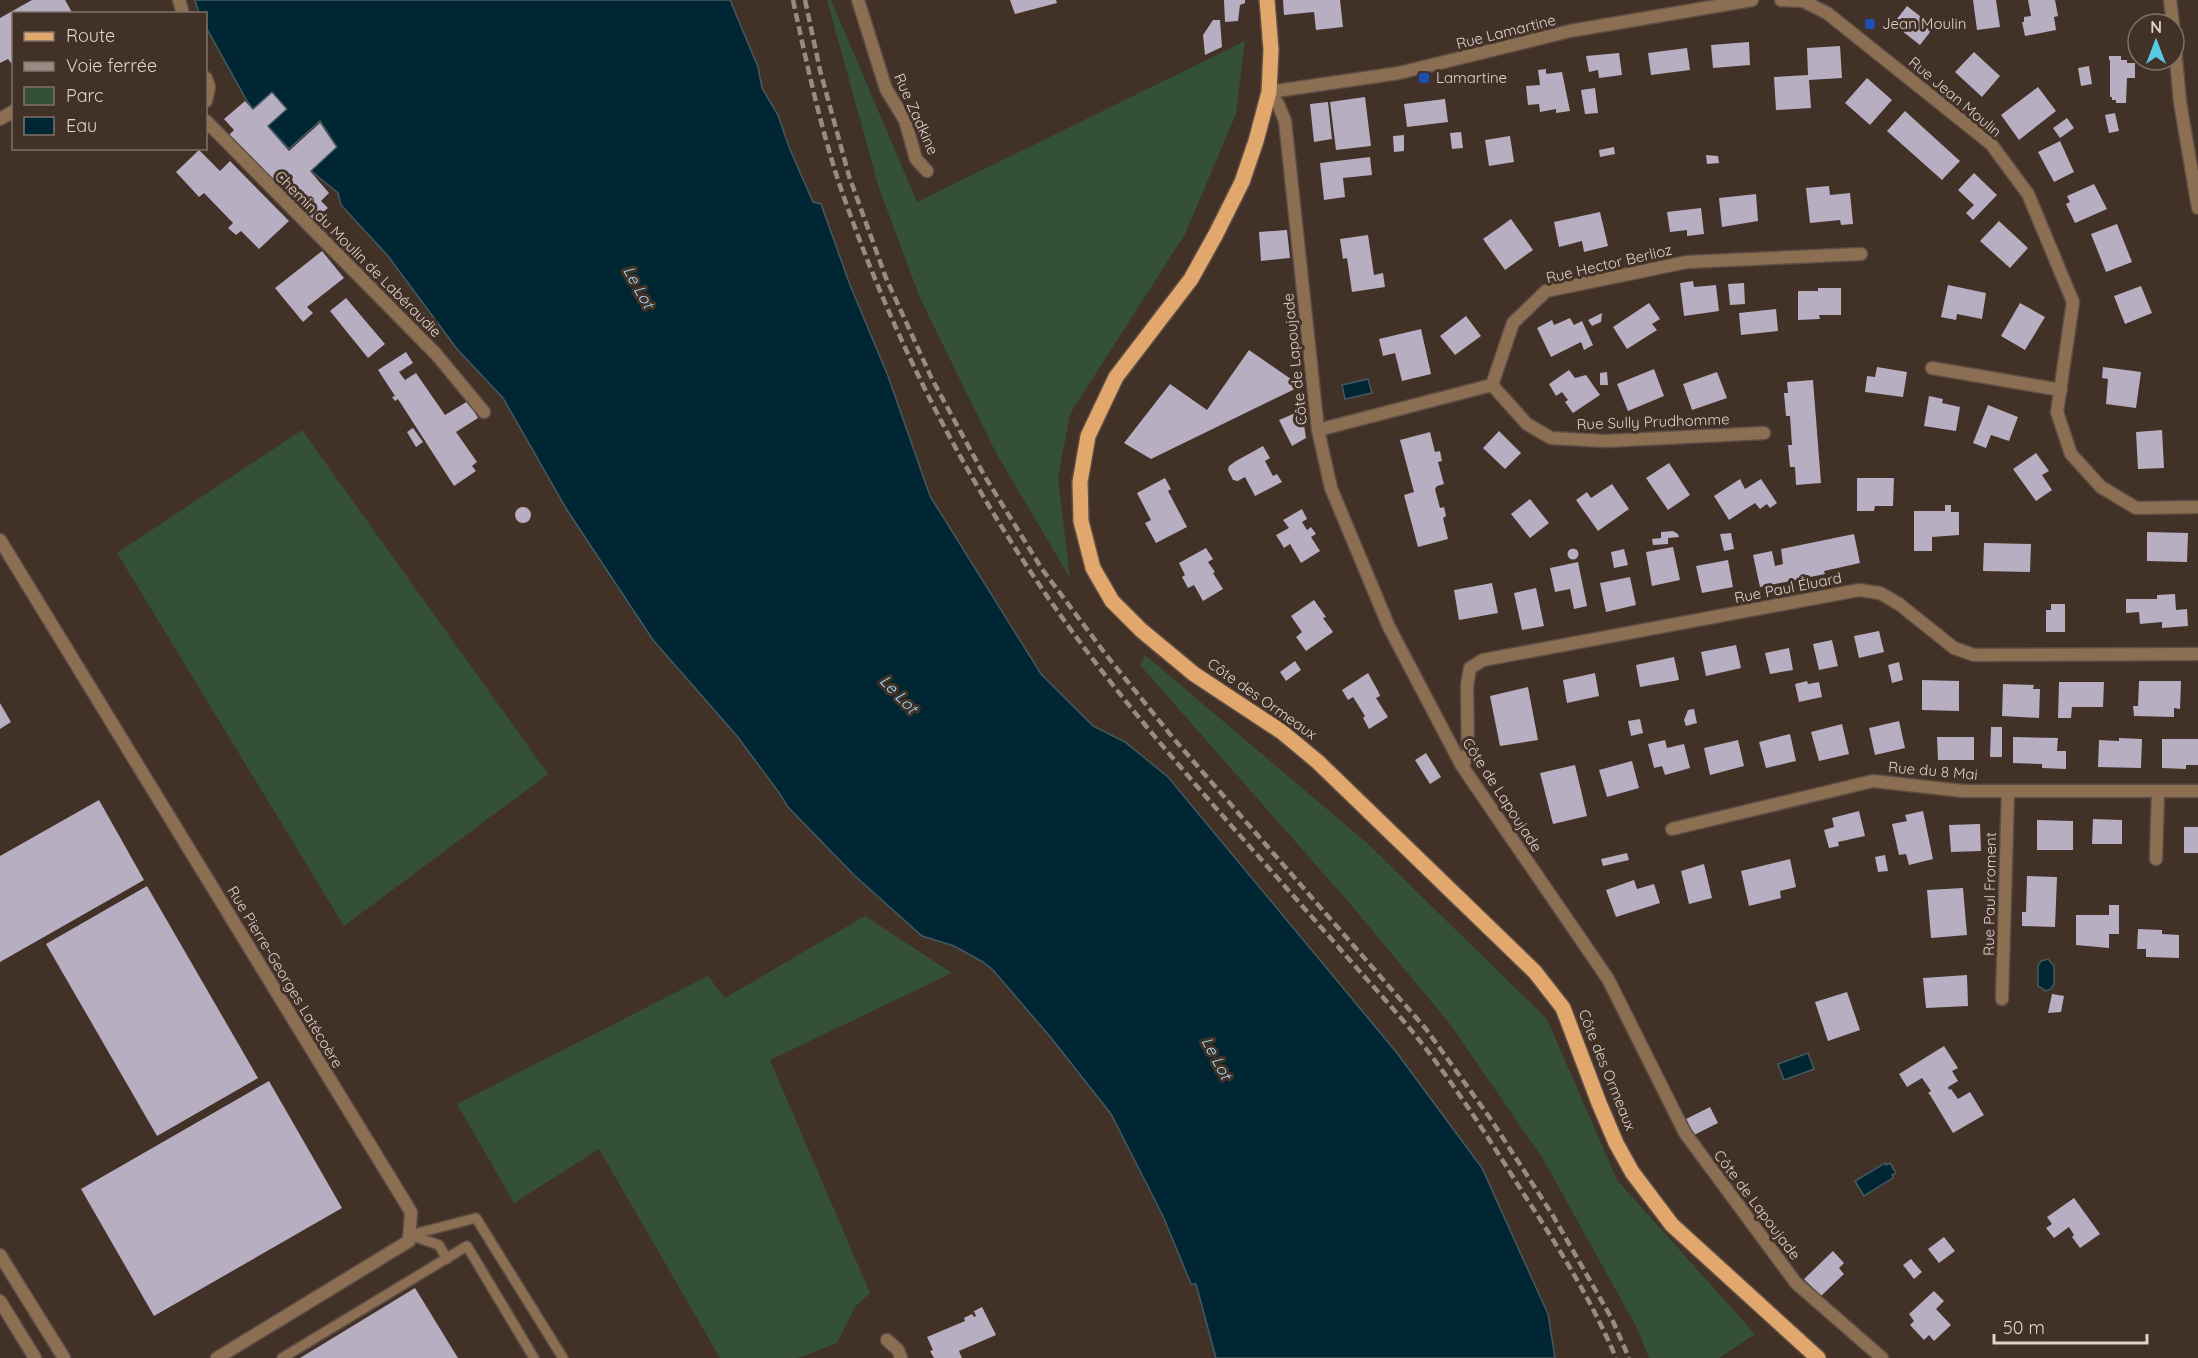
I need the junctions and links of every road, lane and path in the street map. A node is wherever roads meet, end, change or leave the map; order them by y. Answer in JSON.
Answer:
{"nodes":[{"id":1,"x":858,"y":0,"type":"edge"},
{"id":2,"x":1267,"y":0,"type":"edge"},
{"id":3,"x":1752,"y":0,"type":"edge"},
{"id":4,"x":1781,"y":0,"type":"edge"},
{"id":5,"x":1804,"y":1,"type":"edge"},
{"id":6,"x":2177,"y":72,"type":"edge"},
{"id":7,"x":207,"y":81,"type":"edge"},
{"id":8,"x":1269,"y":92,"type":"junction"},
{"id":9,"x":207,"y":96,"type":"edge"},
{"id":10,"x":207,"y":123,"type":"edge"},
{"id":11,"x":927,"y":171,"type":"dead end"},
{"id":12,"x":2198,"y":208,"type":"edge"},
{"id":13,"x":1861,"y":254,"type":"dead end"},
{"id":14,"x":1932,"y":368,"type":"dead end"},
{"id":15,"x":1492,"y":385,"type":"junction"},
{"id":16,"x":2061,"y":390,"type":"junction"},
{"id":17,"x":484,"y":412,"type":"dead end"},
{"id":18,"x":1318,"y":430,"type":"junction"},
{"id":19,"x":1764,"y":433,"type":"dead end"},
{"id":20,"x":2198,"y":507,"type":"edge"},
{"id":21,"x":0,"y":540,"type":"edge"},
{"id":22,"x":2198,"y":654,"type":"edge"},
{"id":23,"x":1462,"y":766,"type":"junction"},
{"id":24,"x":2008,"y":790,"type":"junction"},
{"id":25,"x":2158,"y":790,"type":"junction"},
{"id":26,"x":2198,"y":790,"type":"edge"},
{"id":27,"x":1672,"y":829,"type":"dead end"},
{"id":28,"x":2156,"y":859,"type":"dead end"},
{"id":29,"x":2002,"y":999,"type":"dead end"},
{"id":30,"x":410,"y":1235,"type":"junction"},
{"id":31,"x":0,"y":1255,"type":"edge"},
{"id":32,"x":447,"y":1259,"type":"junction"},
{"id":33,"x":0,"y":1301,"type":"edge"},
{"id":34,"x":887,"y":1340,"type":"dead end"},
{"id":35,"x":36,"y":1358,"type":"edge"},
{"id":36,"x":64,"y":1358,"type":"edge"},
{"id":37,"x":217,"y":1358,"type":"edge"},
{"id":38,"x":282,"y":1358,"type":"edge"},
{"id":39,"x":534,"y":1358,"type":"edge"},
{"id":40,"x":563,"y":1358,"type":"edge"},
{"id":41,"x":901,"y":1358,"type":"edge"},
{"id":42,"x":1818,"y":1358,"type":"edge"},
{"id":43,"x":1882,"y":1358,"type":"edge"}],
"edges":[{"from":1,"to":11,"type":"street","name":"Rue Zadkine"},
{"from":2,"to":8,"type":"main road","name":"Côte des Ormeaux"},
{"from":3,"to":8,"type":"street","name":"Rue Lamartine"},
{"from":4,"to":5,"type":"street"},
{"from":5,"to":16,"type":"street","name":"Rue Jean Moulin"},
{"from":6,"to":12,"type":"street"},
{"from":7,"to":9,"type":"street"},
{"from":8,"to":18,"type":"street","name":"Côte de Lapoujade"},
{"from":8,"to":42,"type":"main road","name":"Côte des Ormeaux"},
{"from":10,"to":17,"type":"street","name":"Chemin du Moulin de Labéraudie"},
{"from":13,"to":15,"type":"street","name":"Rue Hector Berlioz"},
{"from":14,"to":16,"type":"street"},
{"from":15,"to":18,"type":"street"},
{"from":15,"to":19,"type":"street","name":"Rue Sully Prudhomme"},
{"from":16,"to":20,"type":"street","name":"Rue Jean Moulin"},
{"from":18,"to":23,"type":"street","name":"Côte de Lapoujade"},
{"from":21,"to":30,"type":"street","name":"Rue Pierre-Georges Latécoère"},
{"from":22,"to":23,"type":"street","name":"Rue Paul Éluard"},
{"from":23,"to":43,"type":"street","name":"Côte de Lapoujade"},
{"from":24,"to":25,"type":"street","name":"Rue du 8 Mai"},
{"from":24,"to":27,"type":"street","name":"Rue du 8 Mai"},
{"from":24,"to":29,"type":"street","name":"Rue Paul Froment"},
{"from":25,"to":26,"type":"street","name":"Rue du 8 Mai"},
{"from":25,"to":28,"type":"street"},
{"from":30,"to":32,"type":"lane"},
{"from":30,"to":37,"type":"street"},
{"from":30,"to":40,"type":"lane"},
{"from":31,"to":36,"type":"street"},
{"from":32,"to":38,"type":"lane"},
{"from":32,"to":39,"type":"lane"},
{"from":33,"to":35,"type":"street"},
{"from":34,"to":41,"type":"street"}]}
